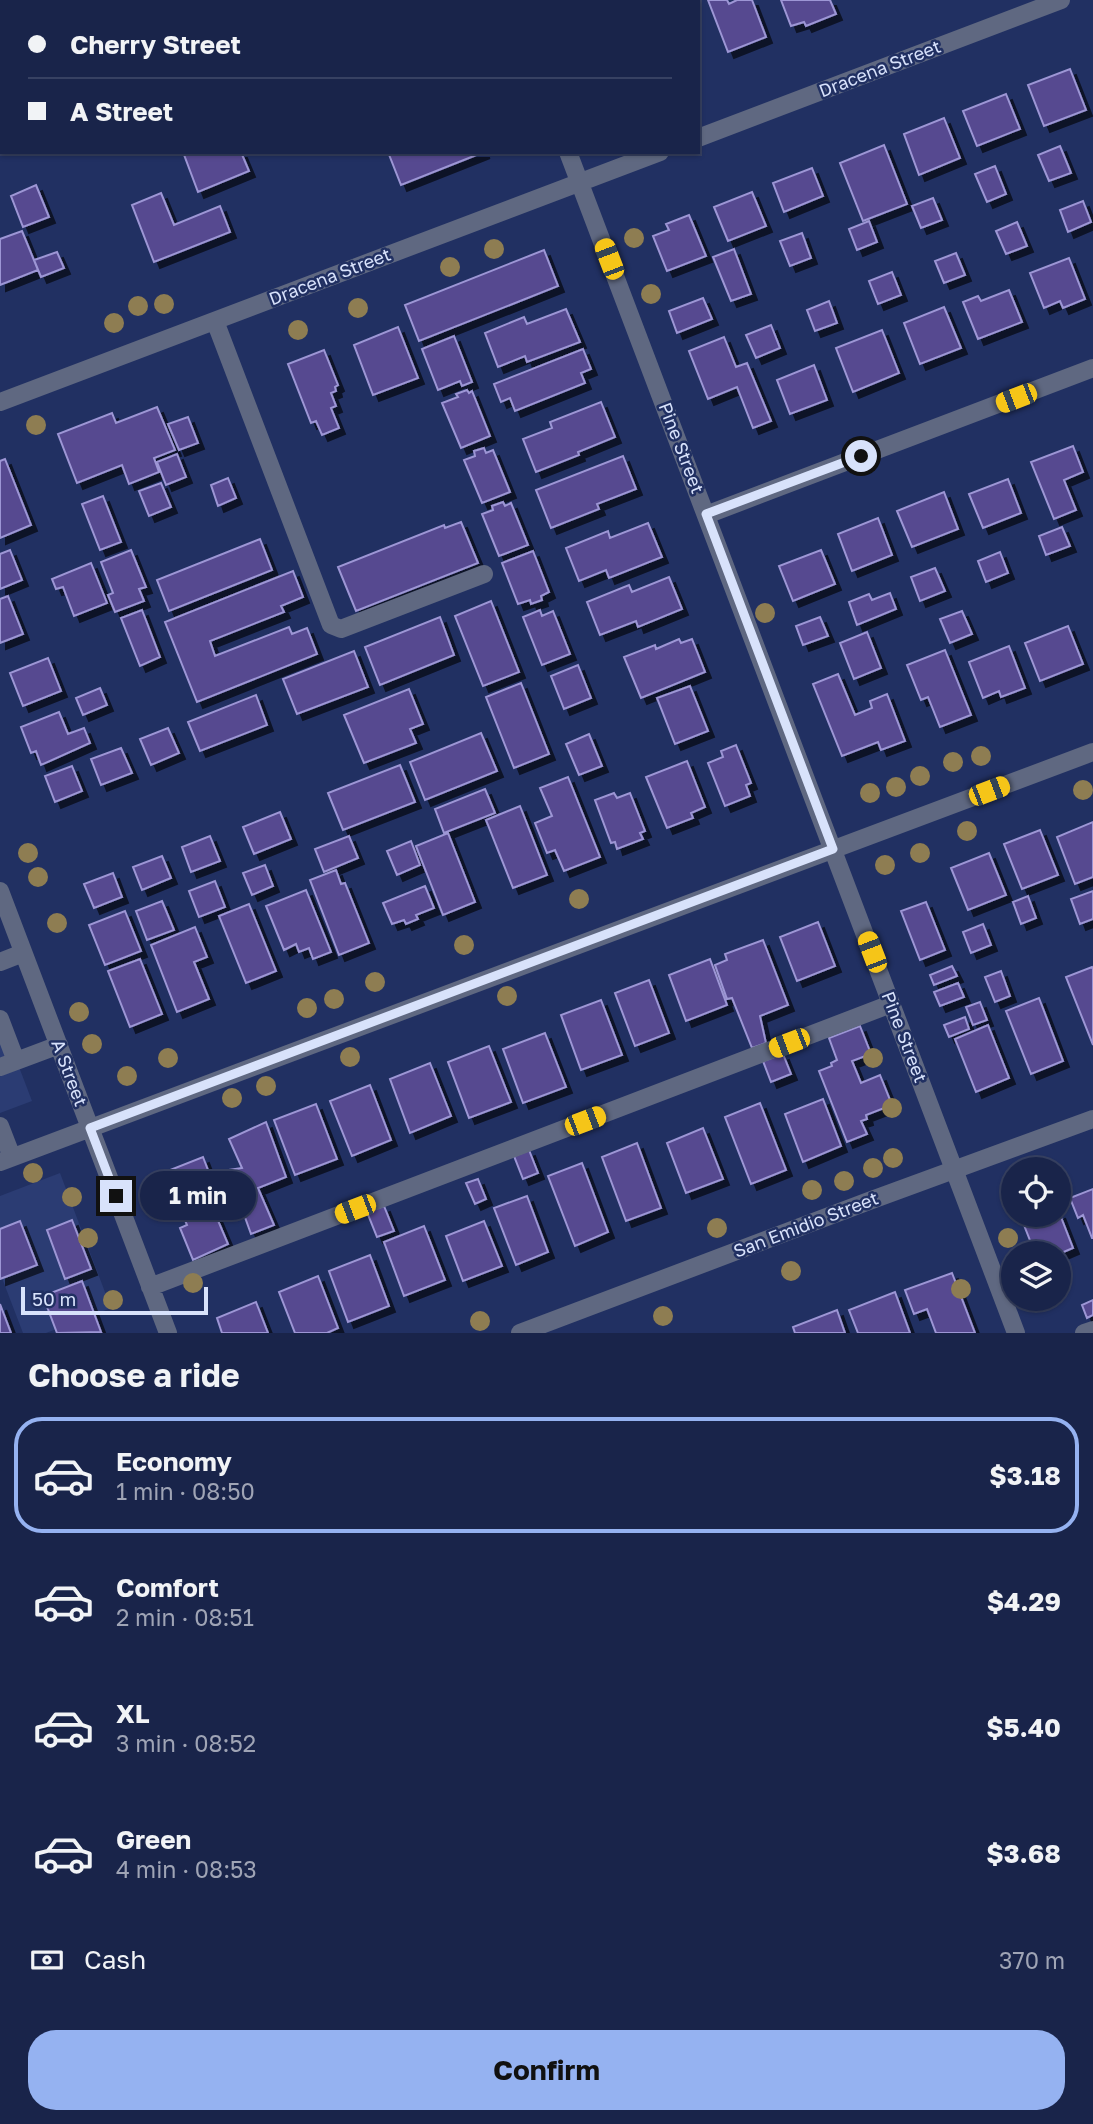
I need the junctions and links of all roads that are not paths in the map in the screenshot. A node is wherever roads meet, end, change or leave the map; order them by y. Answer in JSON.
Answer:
{"nodes":[{"id":1,"x":1061,"y":0,"type":"edge"},
{"id":2,"x":700,"y":137,"type":"edge"},
{"id":3,"x":569,"y":154,"type":"edge"},
{"id":4,"x":655,"y":154,"type":"edge"},
{"id":5,"x":580,"y":183,"type":"junction"},
{"id":6,"x":215,"y":321,"type":"junction"},
{"id":7,"x":1093,"y":368,"type":"edge"},
{"id":8,"x":0,"y":402,"type":"edge"},
{"id":9,"x":706,"y":514,"type":"junction"},
{"id":10,"x":484,"y":574,"type":"dead end"},
{"id":11,"x":1093,"y":752,"type":"edge"},
{"id":12,"x":833,"y":849,"type":"junction"},
{"id":13,"x":0,"y":891,"type":"edge"},
{"id":14,"x":23,"y":953,"type":"junction"},
{"id":15,"x":0,"y":962,"type":"edge"},
{"id":16,"x":891,"y":1004,"type":"junction"},
{"id":17,"x":0,"y":1019,"type":"edge"},
{"id":18,"x":59,"y":1045,"type":"junction"},
{"id":19,"x":8,"y":1064,"type":"edge"},
{"id":20,"x":1093,"y":1119,"type":"edge"},
{"id":21,"x":0,"y":1126,"type":"edge"},
{"id":22,"x":90,"y":1128,"type":"junction"},
{"id":23,"x":6,"y":1160,"type":"edge"},
{"id":24,"x":954,"y":1171,"type":"junction"},
{"id":25,"x":150,"y":1287,"type":"junction"},
{"id":26,"x":1093,"y":1329,"type":"edge"},
{"id":27,"x":168,"y":1333,"type":"edge"},
{"id":28,"x":520,"y":1333,"type":"edge"},
{"id":29,"x":1016,"y":1333,"type":"edge"},
{"id":30,"x":1084,"y":1333,"type":"edge"}],
"edges":[{"from":1,"to":2,"type":"street","name":"Dracena Street"},
{"from":3,"to":5,"type":"street","name":"Pine Street"},
{"from":4,"to":5,"type":"street","name":"Dracena Street"},
{"from":5,"to":6,"type":"street","name":"Dracena Street"},
{"from":5,"to":9,"type":"street","name":"Pine Street"},
{"from":6,"to":8,"type":"street","name":"Dracena Street"},
{"from":6,"to":10,"type":"street"},
{"from":7,"to":9,"type":"street"},
{"from":9,"to":12,"type":"street","name":"Pine Street"},
{"from":11,"to":12,"type":"street"},
{"from":12,"to":16,"type":"street","name":"Pine Street"},
{"from":12,"to":22,"type":"street"},
{"from":13,"to":14,"type":"street","name":"A Street"},
{"from":14,"to":15,"type":"street"},
{"from":14,"to":18,"type":"street","name":"A Street"},
{"from":16,"to":24,"type":"street","name":"Pine Street"},
{"from":16,"to":25,"type":"street"},
{"from":17,"to":19,"type":"street"},
{"from":18,"to":19,"type":"street"},
{"from":18,"to":22,"type":"street","name":"A Street"},
{"from":20,"to":24,"type":"street","name":"San Emidio Street"},
{"from":21,"to":23,"type":"street"},
{"from":22,"to":23,"type":"street"},
{"from":22,"to":25,"type":"street","name":"A Street"},
{"from":24,"to":28,"type":"street","name":"San Emidio Street"},
{"from":24,"to":29,"type":"street","name":"Pine Street"},
{"from":25,"to":27,"type":"street","name":"A Street"},
{"from":26,"to":30,"type":"street"}]}
